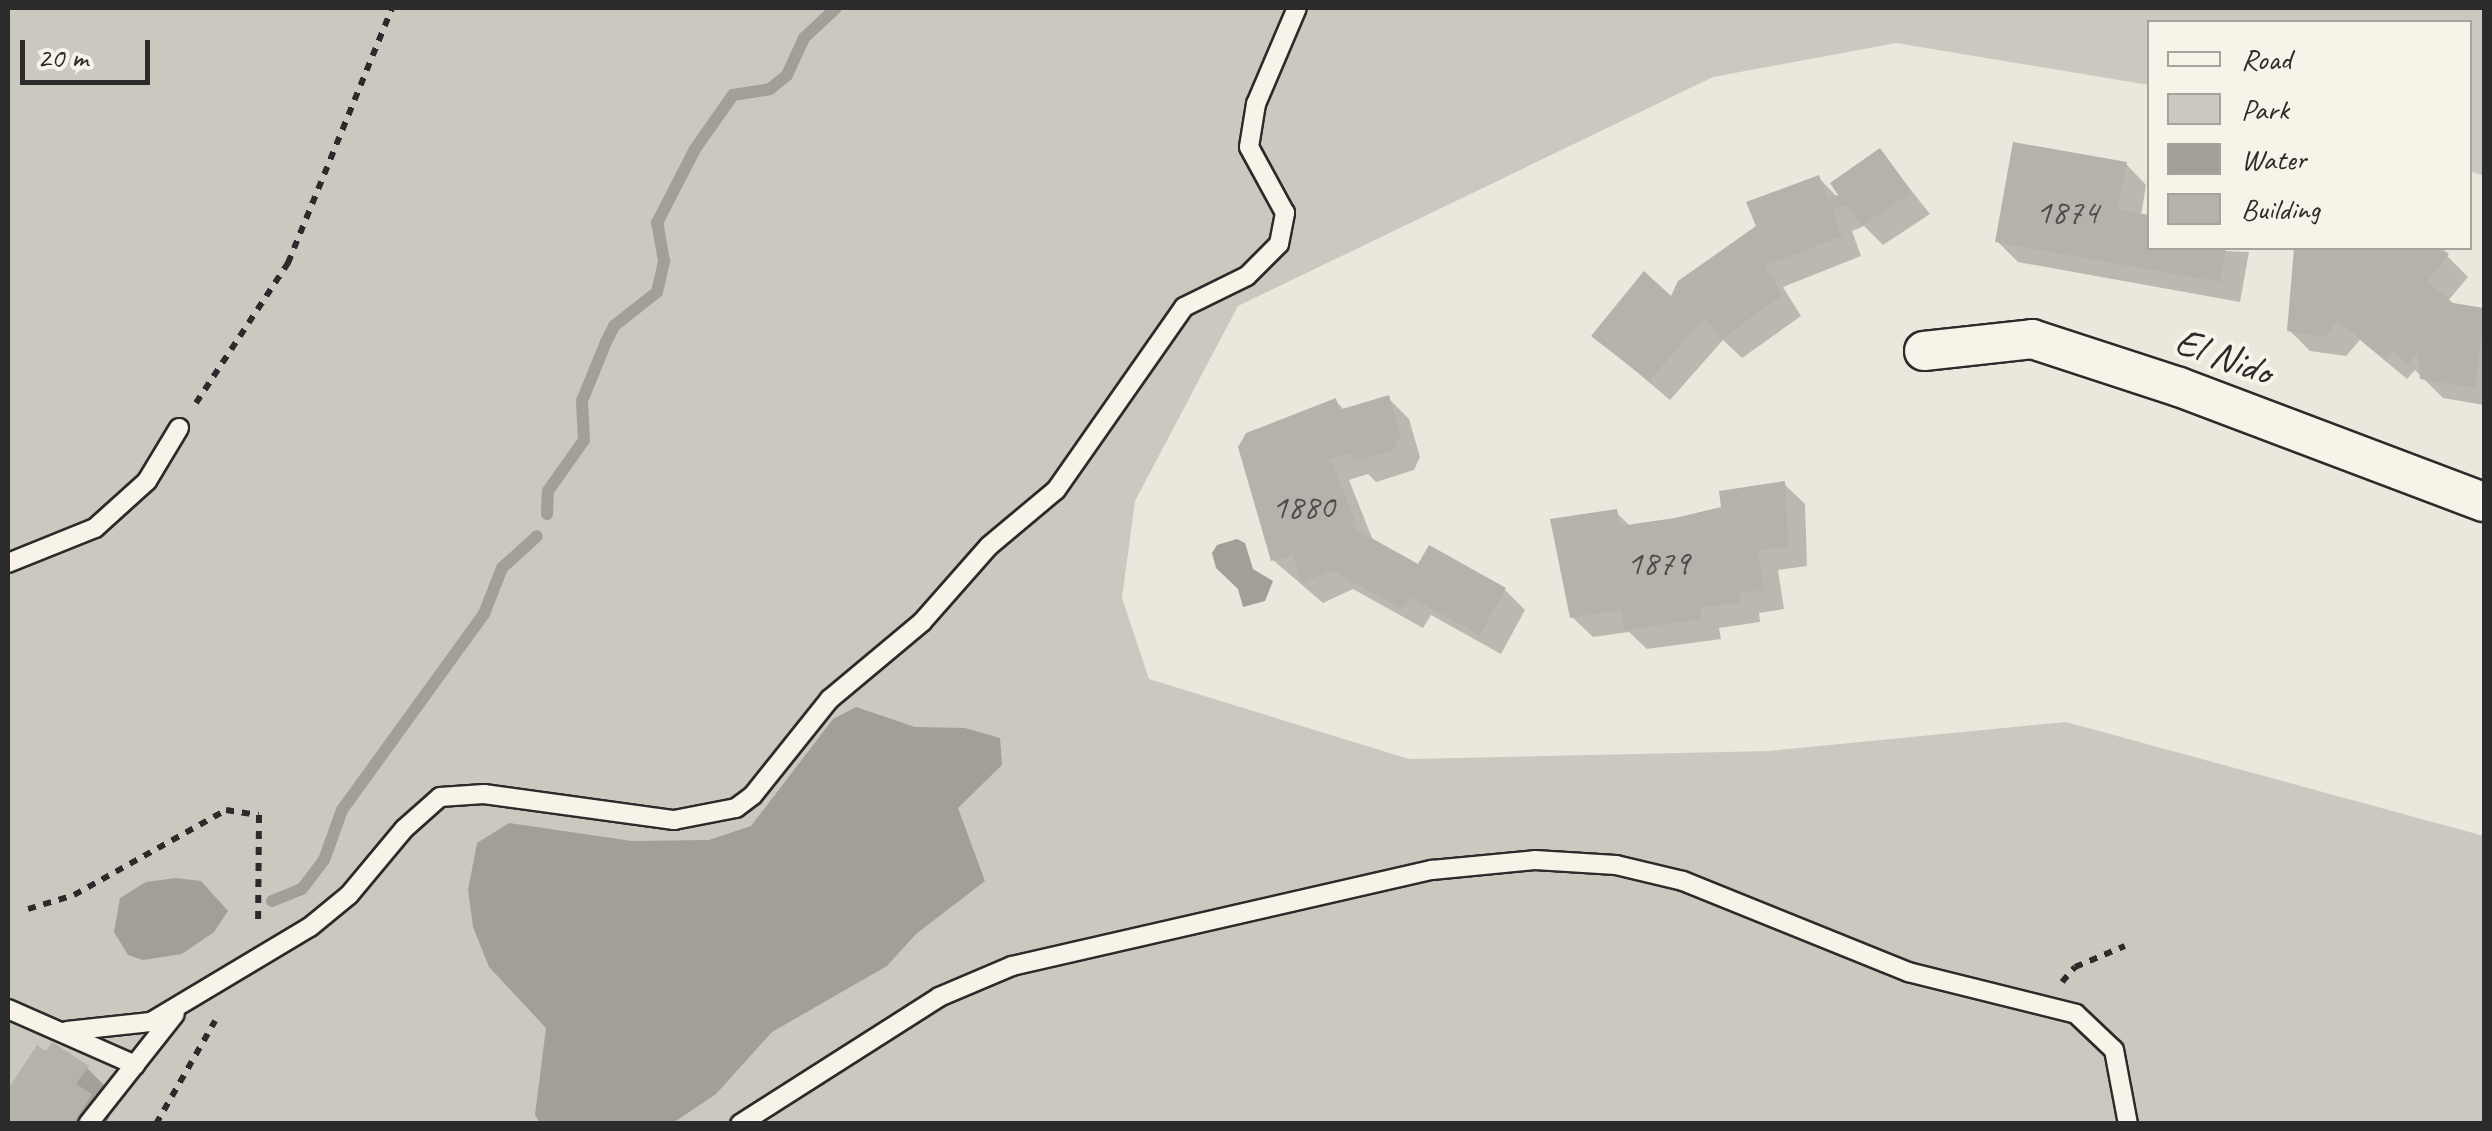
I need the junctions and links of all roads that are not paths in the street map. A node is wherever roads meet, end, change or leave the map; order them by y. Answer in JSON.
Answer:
{"nodes":[{"id":1,"x":1297,"y":8,"type":"edge"},
{"id":2,"x":1924,"y":351,"type":"dead end"},
{"id":3,"x":180,"y":428,"type":"road end"},
{"id":4,"x":2484,"y":502,"type":"edge"},
{"id":5,"x":8,"y":563,"type":"edge"},
{"id":6,"x":181,"y":1007,"type":"junction"},
{"id":7,"x":8,"y":1008,"type":"edge"},
{"id":8,"x":67,"y":1031,"type":"junction"},
{"id":9,"x":135,"y":1065,"type":"junction"},
{"id":10,"x":88,"y":1124,"type":"edge"},
{"id":11,"x":740,"y":1124,"type":"edge"},
{"id":12,"x":2128,"y":1124,"type":"edge"}],
"edges":[{"from":1,"to":6,"type":"lane"},
{"from":2,"to":4,"type":"street","name":"El Nido"},
{"from":3,"to":5,"type":"lane"},
{"from":6,"to":8,"type":"lane"},
{"from":6,"to":9,"type":"lane"},
{"from":7,"to":8,"type":"lane"},
{"from":8,"to":9,"type":"lane"},
{"from":9,"to":10,"type":"lane"},
{"from":11,"to":12,"type":"lane"}]}
